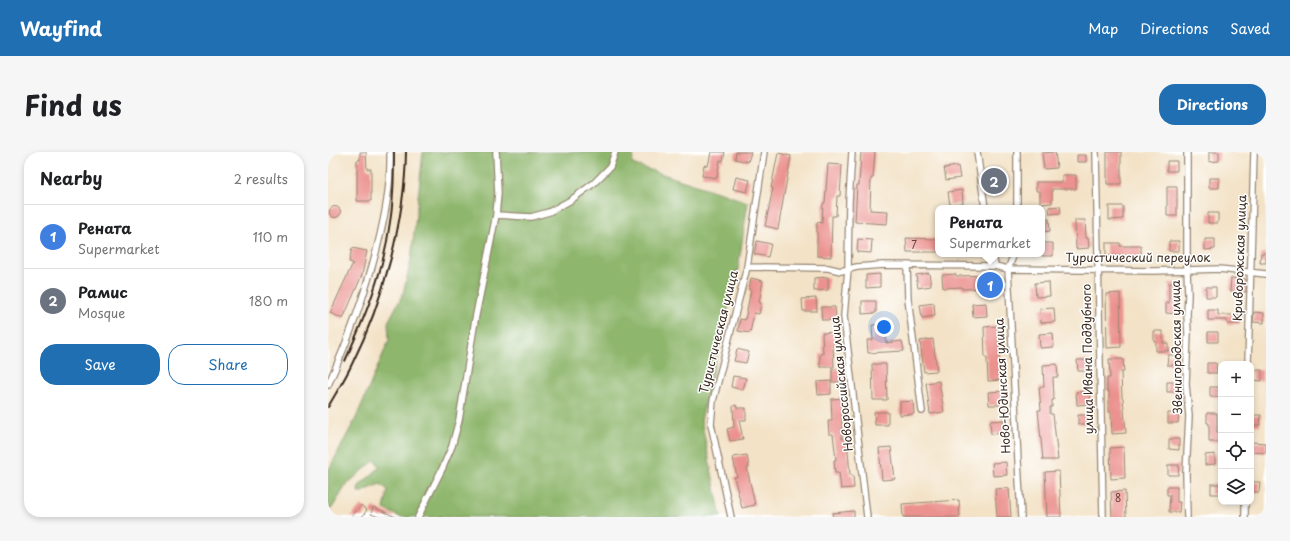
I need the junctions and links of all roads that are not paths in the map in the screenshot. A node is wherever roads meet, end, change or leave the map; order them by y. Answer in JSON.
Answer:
{"nodes":[{"id":1,"x":390,"y":152,"type":"edge"},
{"id":2,"x":496,"y":152,"type":"edge"},
{"id":3,"x":615,"y":152,"type":"edge"},
{"id":4,"x":764,"y":152,"type":"edge"},
{"id":5,"x":852,"y":152,"type":"edge"},
{"id":6,"x":977,"y":152,"type":"edge"},
{"id":7,"x":1017,"y":152,"type":"edge"},
{"id":8,"x":1096,"y":152,"type":"edge"},
{"id":9,"x":1187,"y":152,"type":"edge"},
{"id":10,"x":1254,"y":152,"type":"edge"},
{"id":11,"x":985,"y":205,"type":"edge"},
{"id":12,"x":1017,"y":205,"type":"edge"},
{"id":13,"x":496,"y":215,"type":"junction"},
{"id":14,"x":994,"y":257,"type":"edge"},
{"id":15,"x":1013,"y":257,"type":"edge"},
{"id":16,"x":907,"y":265,"type":"junction"},
{"id":17,"x":995,"y":266,"type":"junction"},
{"id":18,"x":747,"y":267,"type":"junction"},
{"id":19,"x":848,"y":269,"type":"junction"},
{"id":20,"x":1008,"y":269,"type":"junction"},
{"id":21,"x":1187,"y":269,"type":"junction"},
{"id":22,"x":1098,"y":270,"type":"junction"},
{"id":23,"x":1251,"y":272,"type":"junction"},
{"id":24,"x":1266,"y":274,"type":"edge"},
{"id":25,"x":1248,"y":361,"type":"edge"},
{"id":26,"x":328,"y":386,"type":"edge"},
{"id":27,"x":922,"y":411,"type":"dead end"},
{"id":28,"x":1245,"y":505,"type":"edge"},
{"id":29,"x":418,"y":517,"type":"edge"},
{"id":30,"x":731,"y":517,"type":"edge"},
{"id":31,"x":867,"y":517,"type":"edge"},
{"id":32,"x":1020,"y":517,"type":"edge"},
{"id":33,"x":1103,"y":517,"type":"edge"},
{"id":34,"x":1187,"y":517,"type":"edge"},
{"id":35,"x":1245,"y":517,"type":"edge"}],
"edges":[{"from":1,"to":26,"type":"street"},
{"from":2,"to":13,"type":"street"},
{"from":3,"to":13,"type":"street"},
{"from":4,"to":18,"type":"street","name":"Туристическая улица"},
{"from":5,"to":19,"type":"street","name":"Новороссийская улица"},
{"from":6,"to":11,"type":"street"},
{"from":7,"to":12,"type":"street"},
{"from":8,"to":22,"type":"street","name":"улица Ивана Поддубного"},
{"from":9,"to":21,"type":"street","name":"Звенигородская улица"},
{"from":10,"to":23,"type":"street","name":"Криворожская улица"},
{"from":13,"to":29,"type":"street"},
{"from":14,"to":17,"type":"street"},
{"from":15,"to":20,"type":"street","name":"Ново-Юдинская улица"},
{"from":16,"to":17,"type":"street","name":"Туристический переулок"},
{"from":16,"to":19,"type":"street","name":"Туристический переулок"},
{"from":16,"to":27,"type":"street"},
{"from":17,"to":20,"type":"street","name":"Туристический переулок"},
{"from":18,"to":19,"type":"street","name":"Туристический переулок"},
{"from":18,"to":30,"type":"street","name":"Туристическая улица"},
{"from":19,"to":31,"type":"street","name":"Новороссийская улица"},
{"from":20,"to":22,"type":"street","name":"Туристический переулок"},
{"from":20,"to":32,"type":"street","name":"Ново-Юдинская улица"},
{"from":21,"to":22,"type":"street","name":"Туристический переулок"},
{"from":21,"to":23,"type":"street","name":"Туристический переулок"},
{"from":21,"to":34,"type":"street","name":"Звенигородская улица"},
{"from":22,"to":33,"type":"street","name":"улица Ивана Поддубного"},
{"from":23,"to":24,"type":"street","name":"Туристический переулок"},
{"from":23,"to":25,"type":"street","name":"Криворожская улица"},
{"from":28,"to":35,"type":"street"}]}
